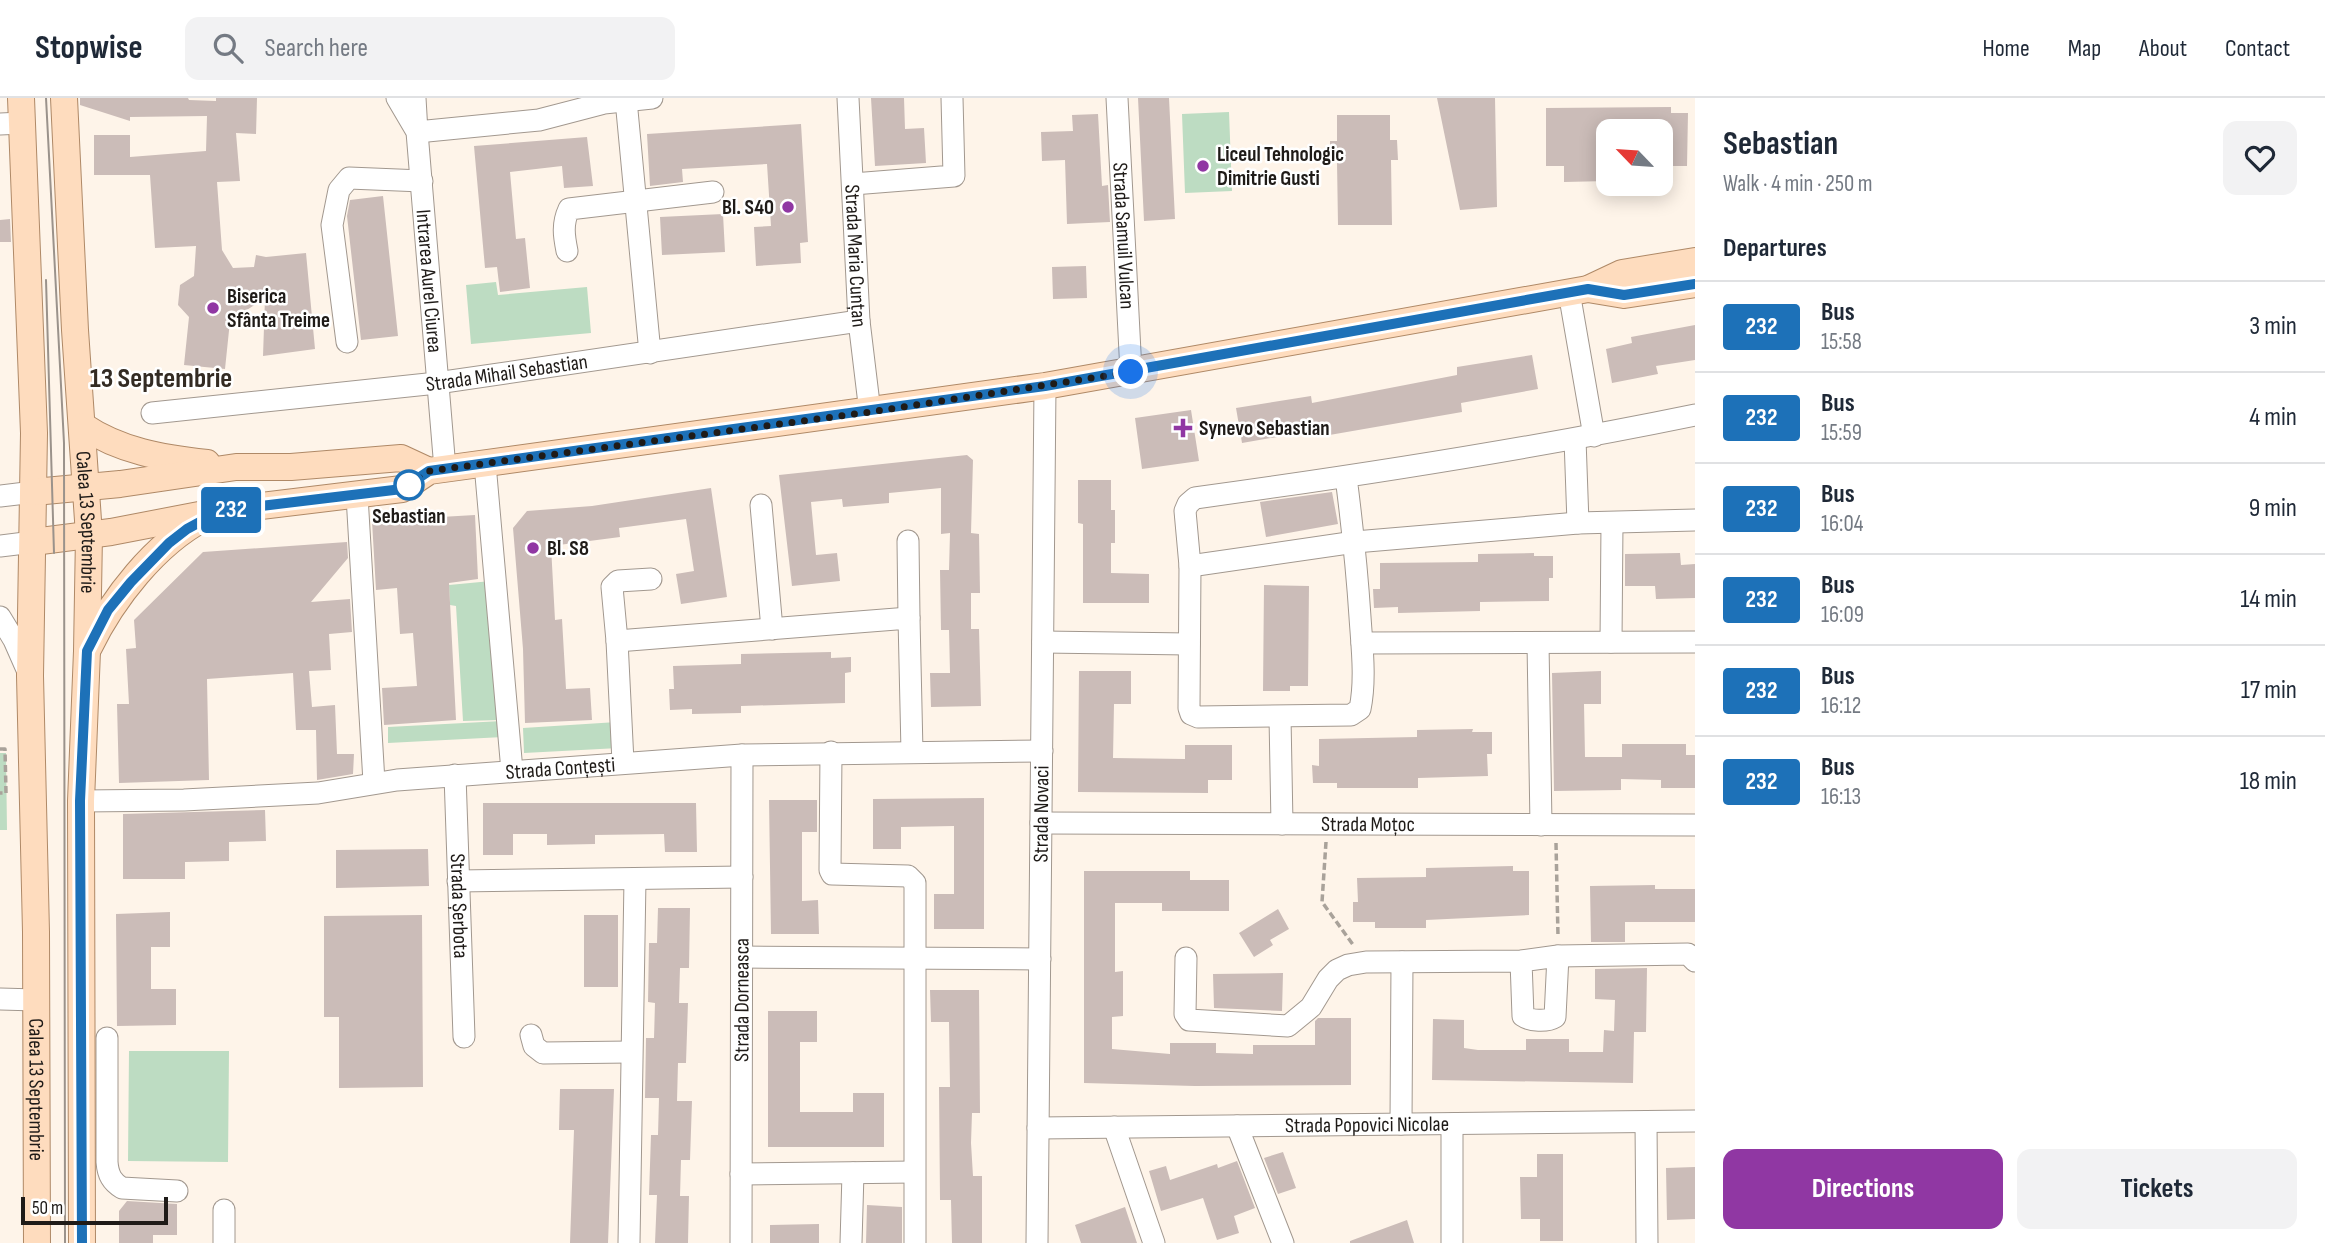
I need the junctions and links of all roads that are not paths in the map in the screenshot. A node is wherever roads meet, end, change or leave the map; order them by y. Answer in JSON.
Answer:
{"nodes":[{"id":1,"x":64,"y":98,"type":"edge"},
{"id":2,"x":397,"y":98,"type":"edge"},
{"id":3,"x":415,"y":98,"type":"edge"},
{"id":4,"x":652,"y":98,"type":"edge"},
{"id":5,"x":848,"y":98,"type":"edge"},
{"id":6,"x":951,"y":98,"type":"edge"},
{"id":7,"x":1117,"y":98,"type":"edge"},
{"id":8,"x":626,"y":100,"type":"junction"},
{"id":9,"x":580,"y":103,"type":"edge"},
{"id":10,"x":14,"y":115,"type":"edge"},
{"id":11,"x":417,"y":132,"type":"junction"},
{"id":12,"x":422,"y":181,"type":"junction"},
{"id":13,"x":853,"y":184,"type":"junction"},
{"id":14,"x":713,"y":192,"type":"dead end"},
{"id":15,"x":637,"y":202,"type":"junction"},
{"id":16,"x":567,"y":251,"type":"dead end"},
{"id":17,"x":1695,"y":261,"type":"edge"},
{"id":18,"x":1695,"y":284,"type":"edge"},
{"id":19,"x":1578,"y":291,"type":"junction"},
{"id":20,"x":859,"y":321,"type":"junction"},
{"id":21,"x":347,"y":342,"type":"dead end"},
{"id":22,"x":650,"y":353,"type":"junction"},
{"id":23,"x":1131,"y":372,"type":"junction"},
{"id":24,"x":438,"y":383,"type":"junction"},
{"id":25,"x":1045,"y":386,"type":"junction"},
{"id":26,"x":152,"y":412,"type":"dead end"},
{"id":27,"x":870,"y":412,"type":"junction"},
{"id":28,"x":1695,"y":415,"type":"edge"},
{"id":29,"x":83,"y":426,"type":"junction"},
{"id":30,"x":1585,"y":437,"type":"junction"},
{"id":31,"x":485,"y":464,"type":"junction"},
{"id":32,"x":236,"y":467,"type":"junction"},
{"id":33,"x":437,"y":470,"type":"junction"},
{"id":34,"x":1346,"y":477,"type":"junction"},
{"id":35,"x":87,"y":487,"type":"junction"},
{"id":36,"x":34,"y":492,"type":"junction"},
{"id":37,"x":0,"y":496,"type":"edge"},
{"id":38,"x":357,"y":496,"type":"junction"},
{"id":39,"x":761,"y":505,"type":"dead end"},
{"id":40,"x":220,"y":511,"type":"junction"},
{"id":41,"x":1695,"y":520,"type":"edge"},
{"id":42,"x":1578,"y":523,"type":"junction"},
{"id":43,"x":1612,"y":523,"type":"junction"},
{"id":44,"x":89,"y":534,"type":"junction"},
{"id":45,"x":908,"y":541,"type":"dead end"},
{"id":46,"x":33,"y":542,"type":"junction"},
{"id":47,"x":1355,"y":542,"type":"junction"},
{"id":48,"x":0,"y":546,"type":"edge"},
{"id":49,"x":1189,"y":566,"type":"junction"},
{"id":50,"x":651,"y":579,"type":"dead end"},
{"id":51,"x":0,"y":617,"type":"edge"},
{"id":52,"x":909,"y":618,"type":"junction"},
{"id":53,"x":772,"y":629,"type":"junction"},
{"id":54,"x":617,"y":641,"type":"junction"},
{"id":55,"x":1043,"y":642,"type":"junction"},
{"id":56,"x":1611,"y":642,"type":"junction"},
{"id":57,"x":1695,"y":642,"type":"edge"},
{"id":58,"x":1362,"y":643,"type":"junction"},
{"id":59,"x":1538,"y":643,"type":"junction"},
{"id":60,"x":1189,"y":644,"type":"junction"},
{"id":61,"x":87,"y":651,"type":"junction"},
{"id":62,"x":30,"y":676,"type":"junction"},
{"id":63,"x":1280,"y":718,"type":"junction"},
{"id":64,"x":1042,"y":751,"type":"junction"},
{"id":65,"x":831,"y":752,"type":"junction"},
{"id":66,"x":912,"y":752,"type":"junction"},
{"id":67,"x":742,"y":755,"type":"junction"},
{"id":68,"x":623,"y":762,"type":"junction"},
{"id":69,"x":512,"y":771,"type":"junction"},
{"id":70,"x":455,"y":775,"type":"junction"},
{"id":71,"x":374,"y":782,"type":"junction"},
{"id":72,"x":80,"y":801,"type":"junction"},
{"id":73,"x":1041,"y":823,"type":"junction"},
{"id":74,"x":1282,"y":824,"type":"junction"},
{"id":75,"x":1548,"y":825,"type":"junction"},
{"id":76,"x":1695,"y":825,"type":"edge"},
{"id":77,"x":742,"y":877,"type":"junction"},
{"id":78,"x":635,"y":879,"type":"junction"},
{"id":79,"x":458,"y":881,"type":"junction"},
{"id":80,"x":1558,"y":956,"type":"junction"},
{"id":81,"x":742,"y":957,"type":"junction"},
{"id":82,"x":915,"y":958,"type":"junction"},
{"id":83,"x":1186,"y":958,"type":"dead end"},
{"id":84,"x":1040,"y":959,"type":"junction"},
{"id":85,"x":1521,"y":961,"type":"junction"},
{"id":86,"x":1695,"y":961,"type":"edge"},
{"id":87,"x":1402,"y":962,"type":"junction"},
{"id":88,"x":0,"y":999,"type":"edge"},
{"id":89,"x":36,"y":1000,"type":"junction"},
{"id":90,"x":531,"y":1035,"type":"dead end"},
{"id":91,"x":464,"y":1037,"type":"dead end"},
{"id":92,"x":107,"y":1038,"type":"dead end"},
{"id":93,"x":631,"y":1052,"type":"junction"},
{"id":94,"x":1695,"y":1121,"type":"edge"},
{"id":95,"x":1646,"y":1122,"type":"junction"},
{"id":96,"x":1401,"y":1124,"type":"junction"},
{"id":97,"x":1452,"y":1124,"type":"junction"},
{"id":98,"x":1237,"y":1126,"type":"junction"},
{"id":99,"x":1114,"y":1127,"type":"junction"},
{"id":100,"x":1038,"y":1128,"type":"junction"},
{"id":101,"x":914,"y":1172,"type":"junction"},
{"id":102,"x":853,"y":1173,"type":"junction"},
{"id":103,"x":741,"y":1174,"type":"junction"},
{"id":104,"x":177,"y":1191,"type":"dead end"},
{"id":105,"x":225,"y":1210,"type":"dead end"},
{"id":106,"x":37,"y":1243,"type":"edge"},
{"id":107,"x":82,"y":1243,"type":"edge"},
{"id":108,"x":224,"y":1243,"type":"edge"},
{"id":109,"x":629,"y":1243,"type":"edge"},
{"id":110,"x":741,"y":1243,"type":"edge"},
{"id":111,"x":851,"y":1243,"type":"edge"},
{"id":112,"x":915,"y":1243,"type":"edge"},
{"id":113,"x":1037,"y":1243,"type":"edge"},
{"id":114,"x":1154,"y":1243,"type":"edge"},
{"id":115,"x":1283,"y":1243,"type":"edge"},
{"id":116,"x":1452,"y":1243,"type":"edge"},
{"id":117,"x":1647,"y":1243,"type":"edge"}],
"edges":[{"from":1,"to":29,"type":"main road","name":"Calea 13 Septembrie"},
{"from":2,"to":11,"type":"street","name":"Intrarea Aurel Ciurea"},
{"from":3,"to":11,"type":"street"},
{"from":4,"to":8,"type":"street"},
{"from":5,"to":13,"type":"street","name":"Strada Maria Cunțan"},
{"from":6,"to":13,"type":"street"},
{"from":7,"to":23,"type":"street","name":"Strada Samuil Vulcan"},
{"from":8,"to":9,"type":"street"},
{"from":8,"to":15,"type":"street"},
{"from":9,"to":11,"type":"street"},
{"from":10,"to":36,"type":"main road","name":"Calea 13 Septembrie"},
{"from":11,"to":12,"type":"street","name":"Intrarea Aurel Ciurea"},
{"from":12,"to":21,"type":"street"},
{"from":12,"to":24,"type":"street","name":"Intrarea Aurel Ciurea"},
{"from":13,"to":20,"type":"street","name":"Strada Maria Cunțan"},
{"from":14,"to":15,"type":"street"},
{"from":15,"to":16,"type":"street"},
{"from":15,"to":22,"type":"street"},
{"from":17,"to":19,"type":"main road"},
{"from":18,"to":19,"type":"main road"},
{"from":19,"to":23,"type":"main road"},
{"from":19,"to":30,"type":"street"},
{"from":20,"to":22,"type":"street","name":"Strada Mihail Sebastian"},
{"from":20,"to":27,"type":"street","name":"Strada Maria Cunțan"},
{"from":22,"to":24,"type":"street","name":"Strada Mihail Sebastian"},
{"from":23,"to":25,"type":"main road"},
{"from":24,"to":26,"type":"street","name":"Strada Mihail Sebastian"},
{"from":24,"to":33,"type":"street","name":"Intrarea Aurel Ciurea"},
{"from":25,"to":27,"type":"main road"},
{"from":25,"to":55,"type":"street","name":"Strada Novaci"},
{"from":27,"to":31,"type":"main road"},
{"from":28,"to":30,"type":"street"},
{"from":29,"to":32,"type":"main road"},
{"from":29,"to":35,"type":"main road","name":"Calea 13 Septembrie"},
{"from":30,"to":34,"type":"street"},
{"from":30,"to":42,"type":"street"},
{"from":31,"to":33,"type":"main road"},
{"from":31,"to":69,"type":"street"},
{"from":32,"to":33,"type":"main road"},
{"from":32,"to":35,"type":"main road"},
{"from":33,"to":38,"type":"main road"},
{"from":34,"to":47,"type":"street"},
{"from":34,"to":49,"type":"street"},
{"from":35,"to":36,"type":"main road"},
{"from":35,"to":44,"type":"main road","name":"Calea 13 Septembrie"},
{"from":36,"to":37,"type":"street"},
{"from":36,"to":46,"type":"main road","name":"Calea 13 Septembrie"},
{"from":38,"to":40,"type":"main road"},
{"from":38,"to":71,"type":"street"},
{"from":39,"to":53,"type":"street"},
{"from":40,"to":44,"type":"main road"},
{"from":40,"to":61,"type":"main road"},
{"from":41,"to":43,"type":"street"},
{"from":42,"to":43,"type":"street"},
{"from":42,"to":47,"type":"street"},
{"from":43,"to":56,"type":"street"},
{"from":44,"to":46,"type":"main road"},
{"from":44,"to":61,"type":"main road","name":"Calea 13 Septembrie"},
{"from":45,"to":52,"type":"street"},
{"from":46,"to":48,"type":"street"},
{"from":46,"to":62,"type":"main road","name":"Calea 13 Septembrie"},
{"from":47,"to":49,"type":"street"},
{"from":47,"to":58,"type":"street"},
{"from":49,"to":60,"type":"street"},
{"from":50,"to":54,"type":"street"},
{"from":51,"to":62,"type":"street"},
{"from":52,"to":53,"type":"street"},
{"from":52,"to":66,"type":"street"},
{"from":53,"to":54,"type":"street"},
{"from":54,"to":68,"type":"street"},
{"from":55,"to":60,"type":"street"},
{"from":55,"to":64,"type":"street","name":"Strada Novaci"},
{"from":56,"to":57,"type":"street"},
{"from":56,"to":59,"type":"street"},
{"from":58,"to":59,"type":"street"},
{"from":58,"to":63,"type":"street"},
{"from":59,"to":75,"type":"street"},
{"from":60,"to":63,"type":"street"},
{"from":61,"to":72,"type":"main road","name":"Calea 13 Septembrie"},
{"from":62,"to":89,"type":"main road","name":"Calea 13 Septembrie"},
{"from":63,"to":74,"type":"street"},
{"from":64,"to":66,"type":"street","name":"Strada Conțești"},
{"from":64,"to":73,"type":"street","name":"Strada Novaci"},
{"from":65,"to":66,"type":"street","name":"Strada Conțești"},
{"from":65,"to":67,"type":"street","name":"Strada Conțești"},
{"from":65,"to":82,"type":"street"},
{"from":67,"to":68,"type":"street","name":"Strada Conțești"},
{"from":67,"to":77,"type":"street","name":"Strada Dorneasca"},
{"from":68,"to":69,"type":"street","name":"Strada Conțești"},
{"from":69,"to":70,"type":"street","name":"Strada Conțești"},
{"from":70,"to":71,"type":"street","name":"Strada Conțești"},
{"from":70,"to":79,"type":"street","name":"Strada Șerbota"},
{"from":71,"to":72,"type":"street","name":"Strada Conțești"},
{"from":72,"to":107,"type":"main road","name":"Calea 13 Septembrie"},
{"from":73,"to":74,"type":"street","name":"Strada Moțoc"},
{"from":73,"to":84,"type":"street","name":"Strada Novaci"},
{"from":74,"to":75,"type":"street","name":"Strada Moțoc"},
{"from":75,"to":76,"type":"street","name":"Strada Moțoc"},
{"from":77,"to":78,"type":"street"},
{"from":77,"to":81,"type":"street","name":"Strada Dorneasca"},
{"from":78,"to":79,"type":"street"},
{"from":78,"to":93,"type":"street"},
{"from":79,"to":91,"type":"street","name":"Strada Șerbota"},
{"from":80,"to":85,"type":"street"},
{"from":80,"to":85,"type":"street"},
{"from":80,"to":86,"type":"street"},
{"from":81,"to":82,"type":"street"},
{"from":81,"to":103,"type":"street","name":"Strada Dorneasca"},
{"from":82,"to":84,"type":"street"},
{"from":82,"to":101,"type":"street"},
{"from":83,"to":87,"type":"street"},
{"from":84,"to":100,"type":"street","name":"Strada Novaci"},
{"from":85,"to":87,"type":"street"},
{"from":87,"to":96,"type":"street"},
{"from":88,"to":89,"type":"street"},
{"from":89,"to":106,"type":"main road","name":"Calea 13 Septembrie"},
{"from":90,"to":93,"type":"street"},
{"from":92,"to":104,"type":"street"},
{"from":93,"to":109,"type":"street"},
{"from":94,"to":95,"type":"street","name":"Strada Popovici Nicolae"},
{"from":95,"to":97,"type":"street","name":"Strada Popovici Nicolae"},
{"from":95,"to":117,"type":"street"},
{"from":96,"to":97,"type":"street","name":"Strada Popovici Nicolae"},
{"from":96,"to":98,"type":"street","name":"Strada Popovici Nicolae"},
{"from":97,"to":116,"type":"street"},
{"from":98,"to":99,"type":"street","name":"Strada Popovici Nicolae"},
{"from":98,"to":115,"type":"street"},
{"from":99,"to":100,"type":"street","name":"Strada Popovici Nicolae"},
{"from":99,"to":114,"type":"street"},
{"from":100,"to":113,"type":"street","name":"Strada Novaci"},
{"from":101,"to":102,"type":"street"},
{"from":101,"to":112,"type":"street"},
{"from":102,"to":103,"type":"street"},
{"from":102,"to":111,"type":"street"},
{"from":103,"to":110,"type":"street","name":"Strada Dorneasca"},
{"from":105,"to":108,"type":"street"}]}
